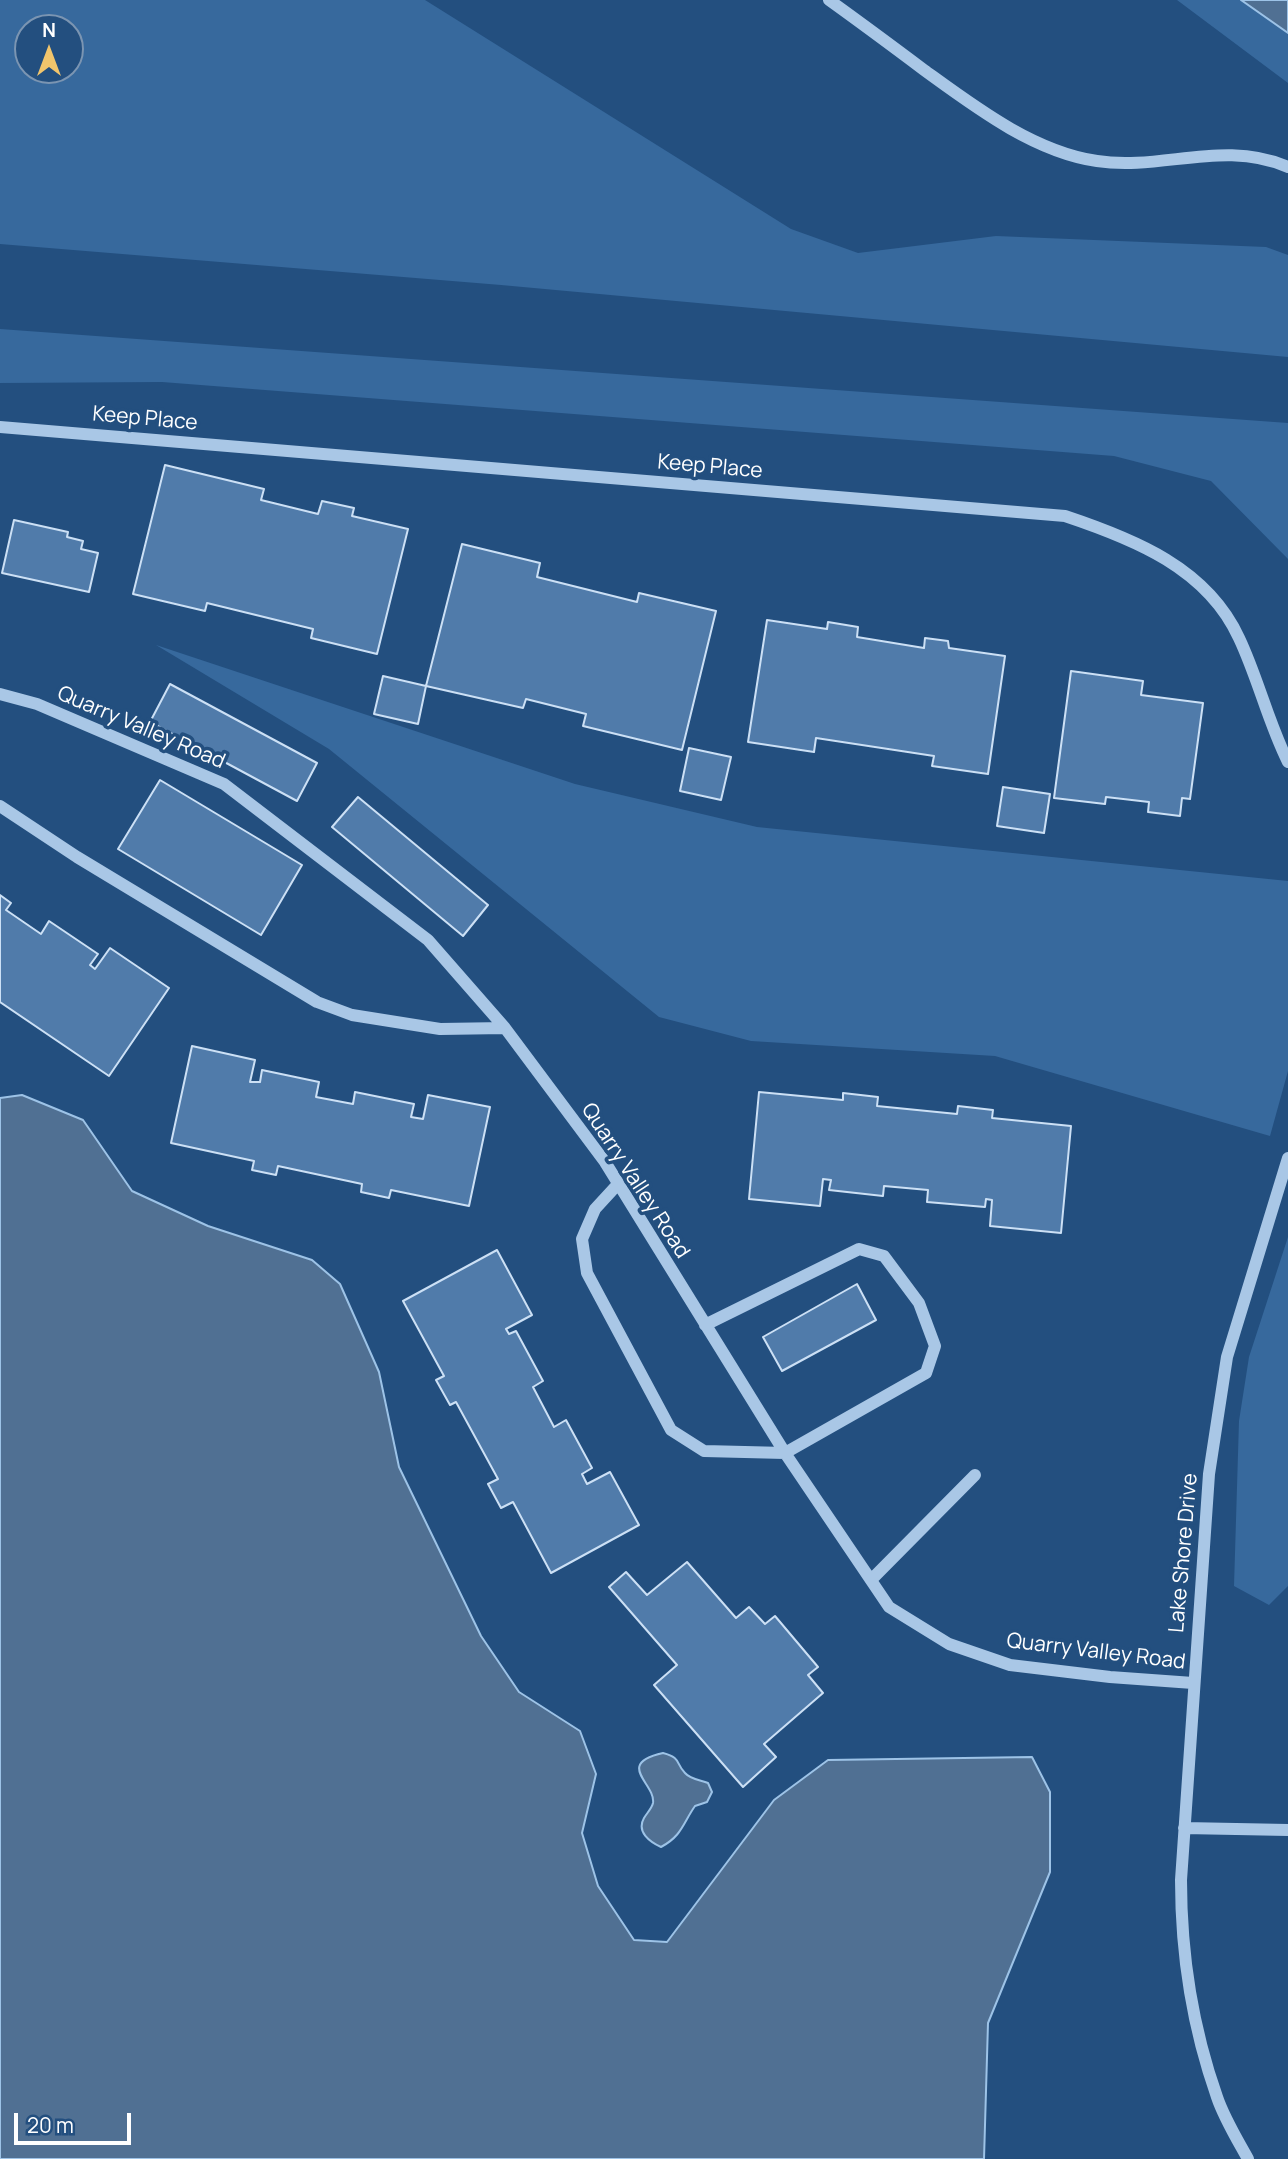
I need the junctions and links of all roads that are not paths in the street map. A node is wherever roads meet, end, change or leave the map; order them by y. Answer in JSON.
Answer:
{"nodes":[{"id":1,"x":829,"y":0,"type":"edge"},
{"id":2,"x":1288,"y":167,"type":"edge"},
{"id":3,"x":0,"y":426,"type":"edge"},
{"id":4,"x":0,"y":694,"type":"edge"},
{"id":5,"x":1288,"y":762,"type":"edge"},
{"id":6,"x":0,"y":806,"type":"edge"},
{"id":7,"x":505,"y":1028,"type":"junction"},
{"id":8,"x":1288,"y":1158,"type":"edge"},
{"id":9,"x":618,"y":1184,"type":"junction"},
{"id":10,"x":705,"y":1325,"type":"junction"},
{"id":11,"x":785,"y":1453,"type":"junction"},
{"id":12,"x":975,"y":1475,"type":"dead end"},
{"id":13,"x":871,"y":1580,"type":"junction"},
{"id":14,"x":1193,"y":1683,"type":"junction"},
{"id":15,"x":1184,"y":1828,"type":"junction"},
{"id":16,"x":1288,"y":1830,"type":"edge"},
{"id":17,"x":1248,"y":2159,"type":"edge"}],
"edges":[{"from":1,"to":2,"type":"street"},
{"from":3,"to":5,"type":"street","name":"Keep Place"},
{"from":4,"to":7,"type":"street","name":"Quarry Valley Road"},
{"from":6,"to":7,"type":"street"},
{"from":7,"to":9,"type":"street","name":"Quarry Valley Road"},
{"from":8,"to":14,"type":"street","name":"Lake Shore Drive"},
{"from":9,"to":10,"type":"street","name":"Quarry Valley Road"},
{"from":9,"to":11,"type":"street"},
{"from":10,"to":11,"type":"street","name":"Quarry Valley Road"},
{"from":10,"to":11,"type":"street"},
{"from":11,"to":13,"type":"street","name":"Quarry Valley Road"},
{"from":12,"to":13,"type":"street"},
{"from":13,"to":14,"type":"street","name":"Quarry Valley Road"},
{"from":14,"to":15,"type":"street","name":"Lake Shore Drive"},
{"from":15,"to":16,"type":"street"},
{"from":15,"to":17,"type":"street","name":"Lake Shore Drive"}]}
